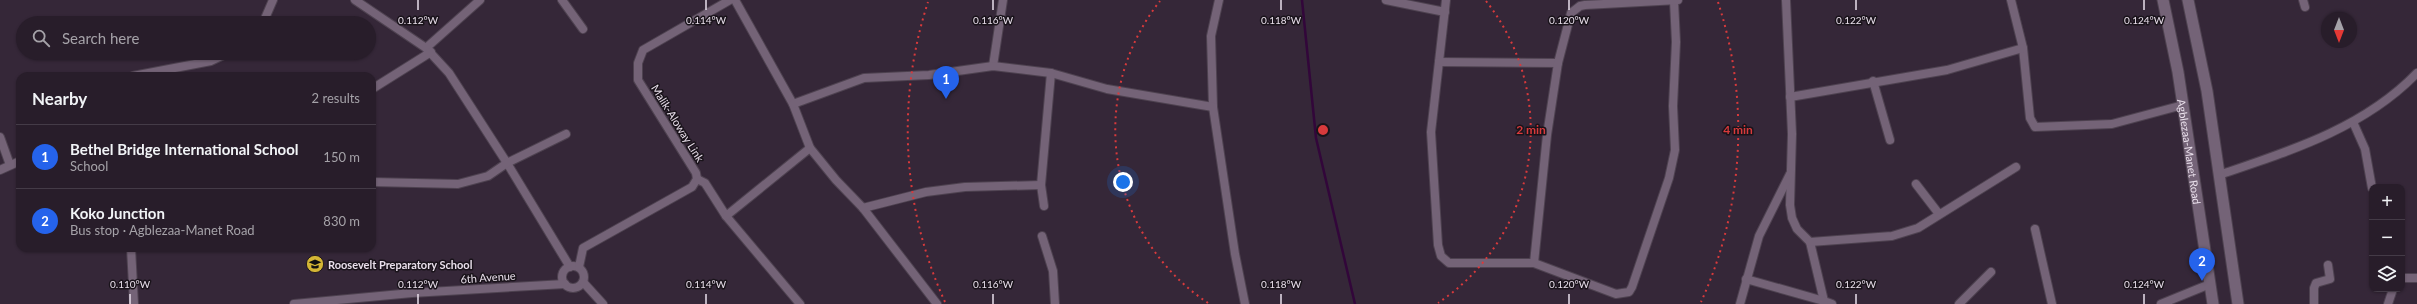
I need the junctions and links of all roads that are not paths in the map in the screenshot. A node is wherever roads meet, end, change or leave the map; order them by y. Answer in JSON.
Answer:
{"nodes":[{"id":1,"x":273,"y":0,"type":"edge"},
{"id":2,"x":355,"y":0,"type":"edge"},
{"id":3,"x":480,"y":0,"type":"edge"},
{"id":4,"x":562,"y":0,"type":"edge"},
{"id":5,"x":730,"y":0,"type":"edge"},
{"id":6,"x":736,"y":0,"type":"edge"},
{"id":7,"x":1003,"y":0,"type":"edge"},
{"id":8,"x":1219,"y":0,"type":"edge"},
{"id":9,"x":1386,"y":0,"type":"edge"},
{"id":10,"x":1446,"y":0,"type":"edge"},
{"id":11,"x":1676,"y":0,"type":"edge"},
{"id":12,"x":1786,"y":0,"type":"edge"},
{"id":13,"x":2011,"y":0,"type":"edge"},
{"id":14,"x":2163,"y":0,"type":"edge"},
{"id":15,"x":2188,"y":0,"type":"edge"},
{"id":16,"x":1445,"y":12,"type":"junction"},
{"id":17,"x":266,"y":16,"type":"edge"},
{"id":18,"x":583,"y":29,"type":"dead end"},
{"id":19,"x":2023,"y":48,"type":"junction"},
{"id":20,"x":428,"y":50,"type":"junction"},
{"id":21,"x":213,"y":60,"type":"edge"},
{"id":22,"x":1439,"y":62,"type":"junction"},
{"id":23,"x":1558,"y":63,"type":"junction"},
{"id":24,"x":992,"y":66,"type":"junction"},
{"id":25,"x":154,"y":72,"type":"edge"},
{"id":26,"x":1051,"y":73,"type":"junction"},
{"id":27,"x":2416,"y":75,"type":"edge"},
{"id":28,"x":1873,"y":82,"type":"junction"},
{"id":29,"x":376,"y":87,"type":"edge"},
{"id":30,"x":1790,"y":97,"type":"junction"},
{"id":31,"x":793,"y":104,"type":"junction"},
{"id":32,"x":2183,"y":105,"type":"junction"},
{"id":33,"x":1213,"y":107,"type":"junction"},
{"id":34,"x":2353,"y":122,"type":"junction"},
{"id":35,"x":566,"y":134,"type":"dead end"},
{"id":36,"x":0,"y":137,"type":"edge"},
{"id":37,"x":1890,"y":140,"type":"dead end"},
{"id":38,"x":810,"y":148,"type":"junction"},
{"id":39,"x":16,"y":163,"type":"edge"},
{"id":40,"x":507,"y":163,"type":"junction"},
{"id":41,"x":10,"y":165,"type":"junction"},
{"id":42,"x":2016,"y":167,"type":"dead end"},
{"id":43,"x":0,"y":170,"type":"edge"},
{"id":44,"x":1791,"y":172,"type":"junction"},
{"id":45,"x":2219,"y":175,"type":"junction"},
{"id":46,"x":697,"y":179,"type":"junction"},
{"id":47,"x":376,"y":182,"type":"edge"},
{"id":48,"x":1916,"y":184,"type":"dead end"},
{"id":49,"x":2371,"y":184,"type":"edge"},
{"id":50,"x":1041,"y":185,"type":"junction"},
{"id":51,"x":1044,"y":206,"type":"dead end"},
{"id":52,"x":863,"y":208,"type":"junction"},
{"id":53,"x":1939,"y":214,"type":"junction"},
{"id":54,"x":726,"y":216,"type":"junction"},
{"id":55,"x":2035,"y":229,"type":"dead end"},
{"id":56,"x":1042,"y":236,"type":"dead end"},
{"id":57,"x":1810,"y":242,"type":"junction"},
{"id":58,"x":131,"y":252,"type":"edge"},
{"id":59,"x":1534,"y":263,"type":"junction"},
{"id":60,"x":2328,"y":265,"type":"dead end"},
{"id":61,"x":575,"y":267,"type":"junction"},
{"id":62,"x":1991,"y":272,"type":"dead end"},
{"id":63,"x":2405,"y":278,"type":"edge"},
{"id":64,"x":2417,"y":278,"type":"edge"},
{"id":65,"x":1746,"y":279,"type":"junction"},
{"id":66,"x":583,"y":282,"type":"junction"},
{"id":67,"x":565,"y":284,"type":"junction"},
{"id":68,"x":2210,"y":284,"type":"junction"},
{"id":69,"x":2392,"y":292,"type":"edge"},
{"id":70,"x":1828,"y":303,"type":"edge"},
{"id":71,"x":134,"y":304,"type":"edge"},
{"id":72,"x":294,"y":304,"type":"edge"},
{"id":73,"x":603,"y":304,"type":"edge"},
{"id":74,"x":800,"y":304,"type":"edge"},
{"id":75,"x":937,"y":304,"type":"edge"},
{"id":76,"x":1055,"y":304,"type":"edge"},
{"id":77,"x":1245,"y":304,"type":"edge"},
{"id":78,"x":1740,"y":304,"type":"edge"},
{"id":79,"x":1959,"y":304,"type":"edge"},
{"id":80,"x":2052,"y":304,"type":"edge"},
{"id":81,"x":2161,"y":304,"type":"edge"},
{"id":82,"x":2213,"y":304,"type":"edge"},
{"id":83,"x":2238,"y":304,"type":"edge"},
{"id":84,"x":2314,"y":304,"type":"edge"},
{"id":85,"x":2388,"y":304,"type":"edge"}],
"edges":[{"from":1,"to":17,"type":"street"},
{"from":2,"to":20,"type":"street"},
{"from":3,"to":20,"type":"street"},
{"from":4,"to":18,"type":"street"},
{"from":5,"to":46,"type":"street","name":"Malik-Aloway Link"},
{"from":6,"to":31,"type":"street"},
{"from":7,"to":24,"type":"street"},
{"from":8,"to":33,"type":"street"},
{"from":9,"to":16,"type":"street"},
{"from":10,"to":16,"type":"street"},
{"from":11,"to":23,"type":"street"},
{"from":11,"to":59,"type":"street"},
{"from":12,"to":30,"type":"street"},
{"from":13,"to":19,"type":"street"},
{"from":14,"to":32,"type":"main road","name":"Agblezaa-Manet Road"},
{"from":15,"to":45,"type":"main road"},
{"from":16,"to":22,"type":"street"},
{"from":19,"to":28,"type":"street"},
{"from":19,"to":32,"type":"street"},
{"from":20,"to":29,"type":"street"},
{"from":20,"to":40,"type":"street"},
{"from":21,"to":25,"type":"street"},
{"from":22,"to":23,"type":"street"},
{"from":22,"to":59,"type":"street"},
{"from":23,"to":59,"type":"street"},
{"from":24,"to":26,"type":"street"},
{"from":24,"to":31,"type":"street"},
{"from":26,"to":33,"type":"street"},
{"from":26,"to":50,"type":"street"},
{"from":27,"to":34,"type":"street"},
{"from":28,"to":30,"type":"street"},
{"from":28,"to":37,"type":"street"},
{"from":30,"to":44,"type":"street"},
{"from":31,"to":38,"type":"street"},
{"from":32,"to":68,"type":"main road","name":"Agblezaa-Manet Road"},
{"from":33,"to":77,"type":"street"},
{"from":34,"to":45,"type":"street"},
{"from":34,"to":49,"type":"street"},
{"from":35,"to":40,"type":"street"},
{"from":36,"to":41,"type":"street"},
{"from":38,"to":52,"type":"street"},
{"from":38,"to":54,"type":"street"},
{"from":39,"to":41,"type":"street"},
{"from":40,"to":47,"type":"street"},
{"from":40,"to":61,"type":"street"},
{"from":41,"to":43,"type":"street"},
{"from":42,"to":53,"type":"street"},
{"from":44,"to":57,"type":"street"},
{"from":44,"to":65,"type":"street"},
{"from":45,"to":83,"type":"main road"},
{"from":46,"to":54,"type":"street"},
{"from":46,"to":61,"type":"street","name":"Malik-Aloway Link"},
{"from":48,"to":53,"type":"street"},
{"from":50,"to":51,"type":"street"},
{"from":50,"to":52,"type":"street"},
{"from":52,"to":75,"type":"street"},
{"from":53,"to":57,"type":"street"},
{"from":54,"to":74,"type":"street"},
{"from":55,"to":80,"type":"street"},
{"from":56,"to":76,"type":"street"},
{"from":57,"to":70,"type":"street"},
{"from":58,"to":71,"type":"street"},
{"from":60,"to":84,"type":"street"},
{"from":61,"to":66,"type":"street"},
{"from":61,"to":67,"type":"street"},
{"from":62,"to":79,"type":"street"},
{"from":63,"to":64,"type":"street"},
{"from":65,"to":70,"type":"street"},
{"from":65,"to":78,"type":"street"},
{"from":66,"to":67,"type":"street","name":"6th Avenue"},
{"from":66,"to":73,"type":"street"},
{"from":67,"to":72,"type":"street","name":"6th Avenue"},
{"from":68,"to":81,"type":"street"},
{"from":68,"to":82,"type":"main road","name":"Agblezaa-Manet Road"},
{"from":69,"to":85,"type":"street"}]}
